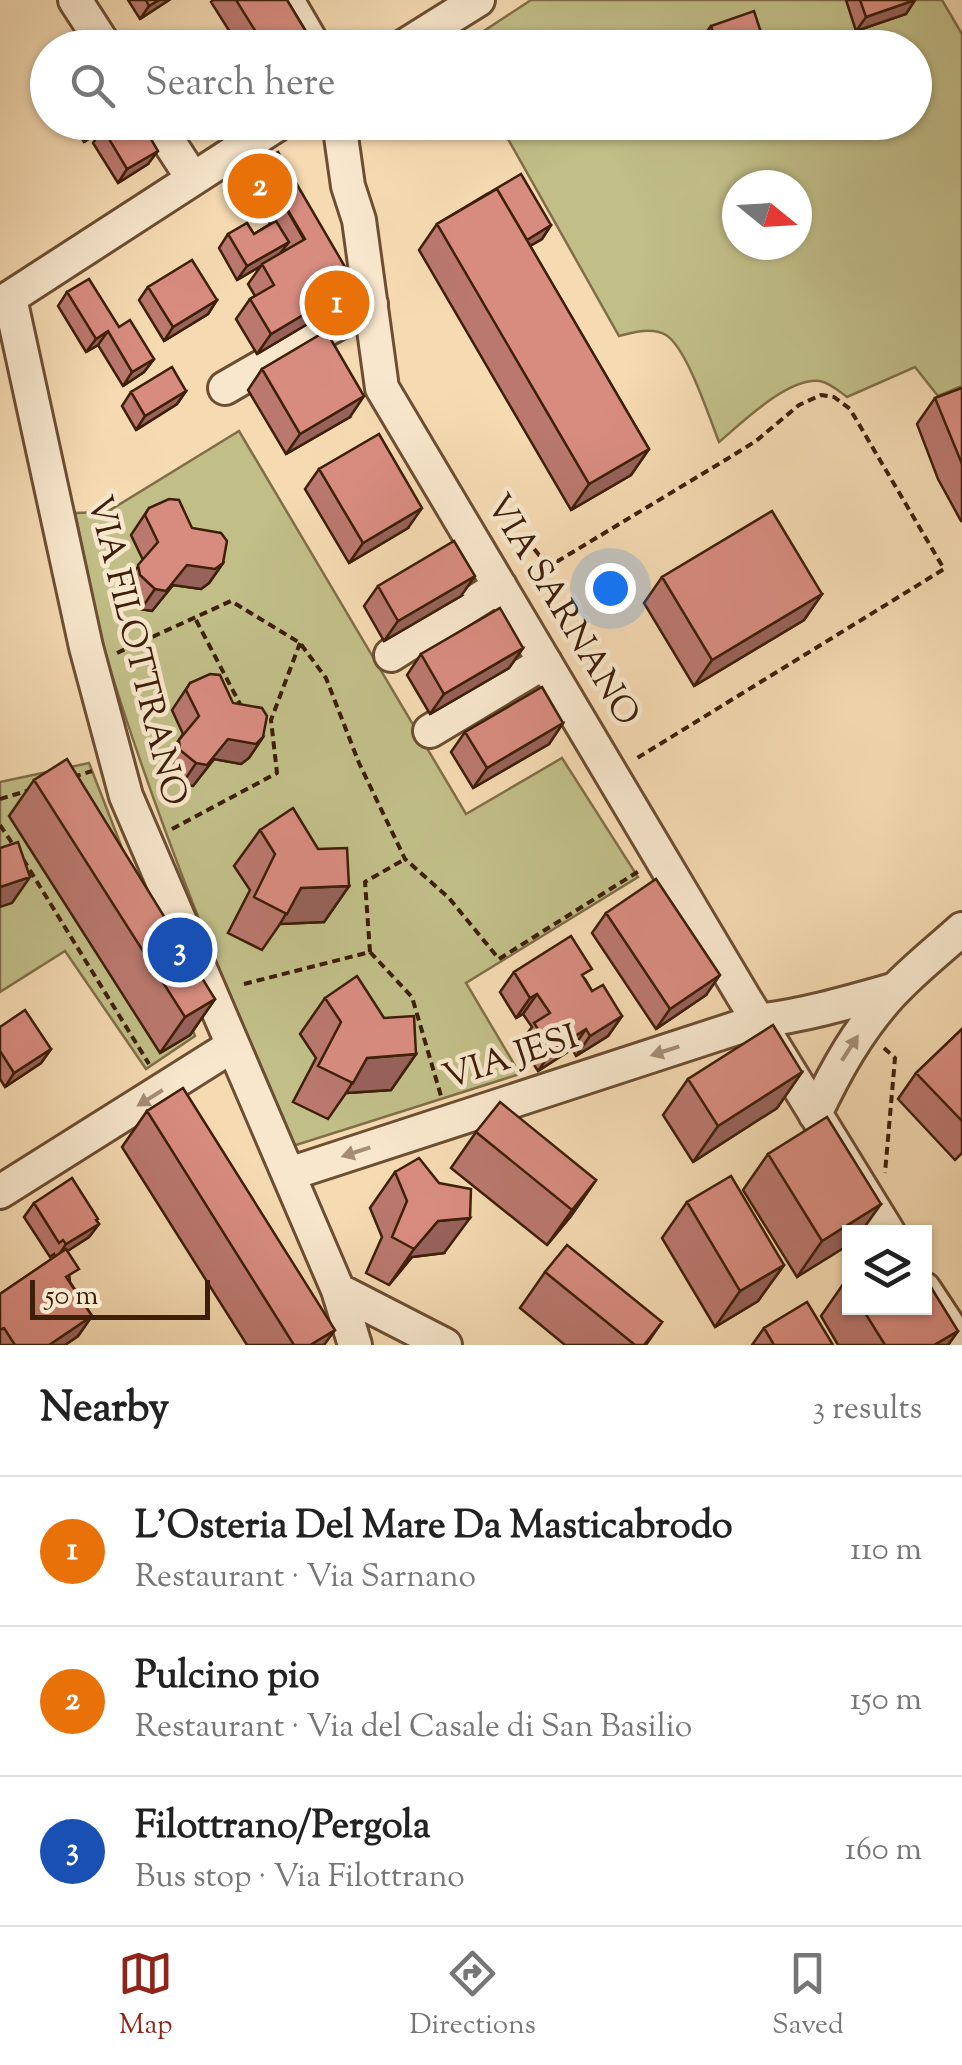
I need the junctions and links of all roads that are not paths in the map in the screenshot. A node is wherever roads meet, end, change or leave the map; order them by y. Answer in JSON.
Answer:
{"nodes":[{"id":1,"x":75,"y":0,"type":"edge"},
{"id":2,"x":287,"y":0,"type":"edge"},
{"id":3,"x":478,"y":0,"type":"edge"},
{"id":4,"x":94,"y":30,"type":"edge"},
{"id":5,"x":304,"y":30,"type":"edge"},
{"id":6,"x":430,"y":30,"type":"edge"},
{"id":7,"x":168,"y":140,"type":"edge"},
{"id":8,"x":253,"y":140,"type":"edge"},
{"id":9,"x":342,"y":140,"type":"edge"},
{"id":10,"x":354,"y":140,"type":"edge"},
{"id":11,"x":193,"y":179,"type":"junction"},
{"id":12,"x":359,"y":220,"type":"junction"},
{"id":13,"x":5,"y":301,"type":"edge"},
{"id":14,"x":371,"y":304,"type":"junction"},
{"id":15,"x":225,"y":388,"type":"dead end"},
{"id":16,"x":403,"y":423,"type":"junction"},
{"id":17,"x":375,"y":440,"type":"edge"},
{"id":18,"x":500,"y":586,"type":"junction"},
{"id":19,"x":391,"y":655,"type":"dead end"},
{"id":20,"x":545,"y":662,"type":"junction"},
{"id":21,"x":430,"y":731,"type":"dead end"},
{"id":22,"x":962,"y":929,"type":"edge"},
{"id":23,"x":896,"y":988,"type":"junction"},
{"id":24,"x":758,"y":1021,"type":"junction"},
{"id":25,"x":232,"y":1046,"type":"junction"},
{"id":26,"x":814,"y":1114,"type":"junction"},
{"id":27,"x":290,"y":1174,"type":"junction"},
{"id":28,"x":0,"y":1192,"type":"edge"},
{"id":29,"x":884,"y":1225,"type":"edge"},
{"id":30,"x":338,"y":1290,"type":"junction"},
{"id":31,"x":932,"y":1301,"type":"edge"},
{"id":32,"x":961,"y":1344,"type":"edge"},
{"id":33,"x":355,"y":1345,"type":"edge"},
{"id":34,"x":445,"y":1345,"type":"edge"}],
"edges":[{"from":1,"to":4,"type":"street"},
{"from":2,"to":5,"type":"street"},
{"from":3,"to":6,"type":"street"},
{"from":7,"to":11,"type":"street"},
{"from":8,"to":11,"type":"street"},
{"from":9,"to":12,"type":"street","name":"VIA SARNANO"},
{"from":10,"to":12,"type":"street","name":"VIA SARNANO"},
{"from":11,"to":13,"type":"street"},
{"from":12,"to":14,"type":"street","name":"VIA SARNANO"},
{"from":13,"to":25,"type":"street","name":"VIA FILOTTRANO"},
{"from":14,"to":15,"type":"street"},
{"from":14,"to":16,"type":"street","name":"VIA SARNANO"},
{"from":16,"to":17,"type":"street"},
{"from":16,"to":18,"type":"street","name":"VIA SARNANO"},
{"from":18,"to":19,"type":"street"},
{"from":18,"to":20,"type":"street","name":"VIA SARNANO"},
{"from":20,"to":21,"type":"street"},
{"from":20,"to":24,"type":"street","name":"VIA SARNANO"},
{"from":22,"to":23,"type":"street"},
{"from":23,"to":24,"type":"street","name":"VIA JESI"},
{"from":26,"to":23,"type":"street","one_way":true},
{"from":24,"to":26,"type":"street","name":"VIA SARNANO"},
{"from":24,"to":27,"type":"street","name":"VIA JESI","one_way":true},
{"from":25,"to":27,"type":"street","name":"VIA FILOTTRANO"},
{"from":25,"to":28,"type":"street","one_way":true},
{"from":26,"to":29,"type":"street","name":"VIA SARNANO"},
{"from":27,"to":30,"type":"street","name":"VIA FILOTTRANO"},
{"from":30,"to":33,"type":"street","name":"VIA FILOTTRANO"},
{"from":30,"to":34,"type":"street"},
{"from":31,"to":32,"type":"street"}]}
